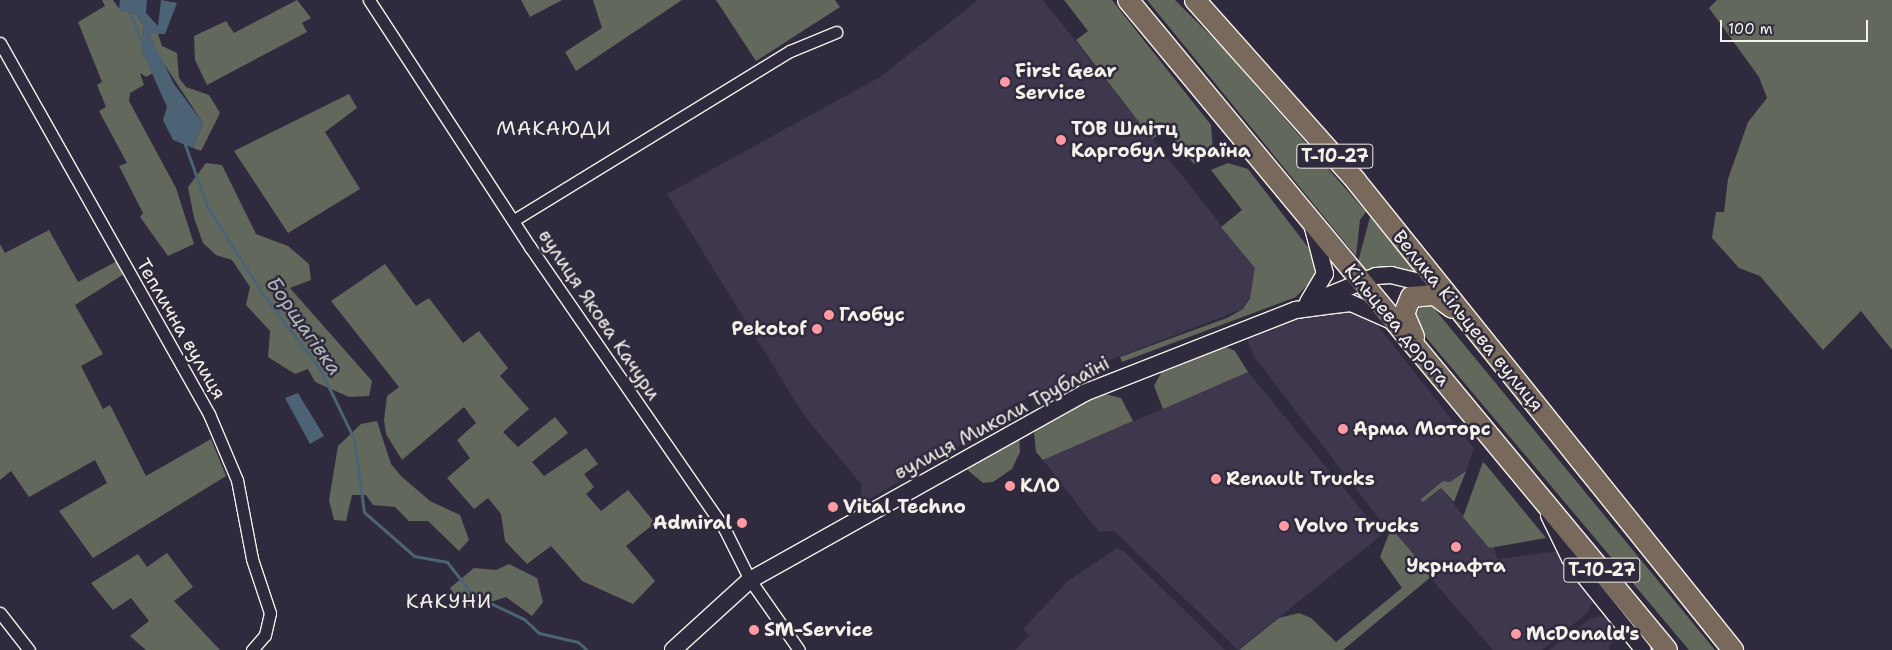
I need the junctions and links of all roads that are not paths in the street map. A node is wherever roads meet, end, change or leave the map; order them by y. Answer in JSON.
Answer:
{"nodes":[{"id":1,"x":369,"y":0,"type":"edge"},
{"id":2,"x":1128,"y":0,"type":"edge"},
{"id":3,"x":1195,"y":0,"type":"edge"},
{"id":4,"x":836,"y":32,"type":"dead end"},
{"id":5,"x":0,"y":43,"type":"edge"},
{"id":6,"x":514,"y":220,"type":"junction"},
{"id":7,"x":1311,"y":222,"type":"junction"},
{"id":8,"x":1361,"y":282,"type":"junction"},
{"id":9,"x":1435,"y":295,"type":"junction"},
{"id":10,"x":1302,"y":307,"type":"junction"},
{"id":11,"x":1467,"y":320,"type":"junction"},
{"id":12,"x":1394,"y":322,"type":"junction"},
{"id":13,"x":1420,"y":353,"type":"junction"},
{"id":14,"x":1538,"y":491,"type":"junction"},
{"id":15,"x":750,"y":580,"type":"junction"},
{"id":16,"x":0,"y":613,"type":"edge"},
{"id":17,"x":29,"y":650,"type":"edge"},
{"id":18,"x":252,"y":650,"type":"edge"},
{"id":19,"x":673,"y":650,"type":"edge"},
{"id":20,"x":799,"y":650,"type":"edge"},
{"id":21,"x":1643,"y":650,"type":"edge"},
{"id":22,"x":1667,"y":650,"type":"edge"},
{"id":23,"x":1733,"y":650,"type":"edge"}],
"edges":[{"from":1,"to":6,"type":"street","name":"вулиця Якова Качури"},
{"from":2,"to":7,"type":"highway","name":"Кільцева дорога","number":"Т-10-27"},
{"from":3,"to":11,"type":"highway","name":"Велика Кільцева вулиця","number":"Т-10-27"},
{"from":4,"to":6,"type":"street"},
{"from":5,"to":18,"type":"street","name":"Теплична вулиця"},
{"from":6,"to":15,"type":"street","name":"вулиця Якова Качури"},
{"from":7,"to":8,"type":"highway","name":"Кільцева дорога","number":"Т-10-27"},
{"from":7,"to":10,"type":"main road"},
{"from":8,"to":9,"type":"main road"},
{"from":8,"to":10,"type":"main road"},
{"from":8,"to":12,"type":"highway","name":"Кільцева дорога","number":"Т-10-27"},
{"from":9,"to":11,"type":"highway"},
{"from":9,"to":13,"type":"highway"},
{"from":10,"to":12,"type":"main road","name":"вулиця Миколи Трублаїні"},
{"from":10,"to":15,"type":"main road","name":"вулиця Миколи Трублаїні"},
{"from":11,"to":23,"type":"highway","name":"Велика Кільцева вулиця","number":"Т-10-27"},
{"from":12,"to":13,"type":"highway","name":"Кільцева дорога","number":"Т-10-27"},
{"from":13,"to":14,"type":"highway","name":"Кільцева дорога","number":"Т-10-27"},
{"from":14,"to":21,"type":"street"},
{"from":14,"to":22,"type":"highway","name":"Кільцева дорога","number":"Т-10-27"},
{"from":15,"to":19,"type":"main road","name":"вулиця Миколи Трублаїні"},
{"from":15,"to":20,"type":"street","name":"вулиця Якова Качури"},
{"from":16,"to":17,"type":"street"}]}
